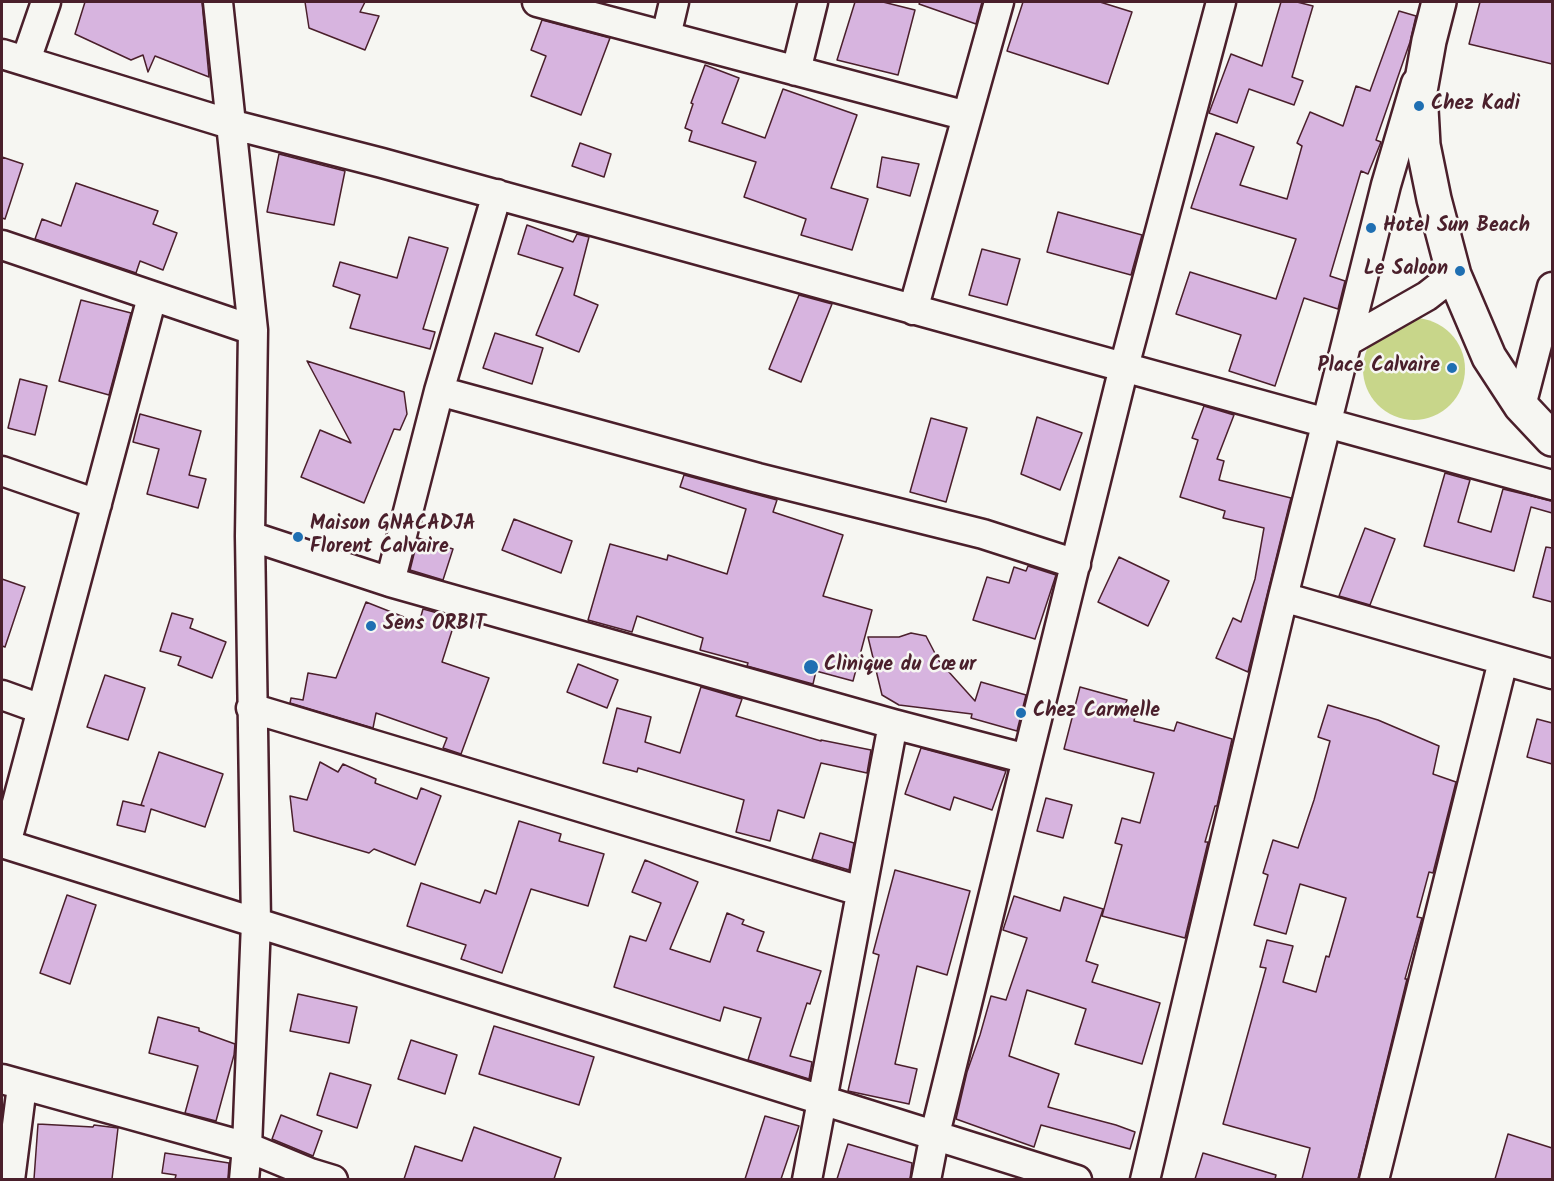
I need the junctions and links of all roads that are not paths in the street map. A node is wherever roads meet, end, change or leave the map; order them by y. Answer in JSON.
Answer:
{"nodes":[{"id":1,"x":46,"y":2,"type":"edge"},
{"id":2,"x":218,"y":2,"type":"edge"},
{"id":3,"x":537,"y":2,"type":"edge"},
{"id":4,"x":674,"y":2,"type":"edge"},
{"id":5,"x":813,"y":2,"type":"edge"},
{"id":6,"x":999,"y":2,"type":"edge"},
{"id":7,"x":1221,"y":2,"type":"edge"},
{"id":8,"x":1439,"y":2,"type":"edge"},
{"id":9,"x":666,"y":36,"type":"junction"},
{"id":10,"x":1429,"y":41,"type":"junction"},
{"id":11,"x":14,"y":57,"type":"edge"},
{"id":12,"x":796,"y":71,"type":"junction"},
{"id":13,"x":967,"y":116,"type":"junction"},
{"id":14,"x":230,"y":124,"type":"junction"},
{"id":15,"x":497,"y":194,"type":"junction"},
{"id":16,"x":2,"y":245,"type":"edge"},
{"id":17,"x":1454,"y":275,"type":"junction"},
{"id":18,"x":1552,"y":287,"type":"edge"},
{"id":19,"x":152,"y":297,"type":"junction"},
{"id":20,"x":913,"y":310,"type":"junction"},
{"id":21,"x":253,"y":330,"type":"junction"},
{"id":22,"x":1348,"y":341,"type":"junction"},
{"id":23,"x":1124,"y":367,"type":"junction"},
{"id":24,"x":439,"y":391,"type":"junction"},
{"id":25,"x":1521,"y":406,"type":"junction"},
{"id":26,"x":1328,"y":423,"type":"junction"},
{"id":27,"x":1552,"y":439,"type":"edge"},
{"id":28,"x":2,"y":471,"type":"edge"},
{"id":29,"x":1552,"y":485,"type":"edge"},
{"id":30,"x":97,"y":504,"type":"junction"},
{"id":31,"x":250,"y":536,"type":"junction"},
{"id":32,"x":1076,"y":564,"type":"junction"},
{"id":33,"x":390,"y":582,"type":"junction"},
{"id":34,"x":1283,"y":597,"type":"junction"},
{"id":35,"x":1503,"y":661,"type":"junction"},
{"id":36,"x":1552,"y":674,"type":"edge"},
{"id":37,"x":2,"y":695,"type":"edge"},
{"id":38,"x":251,"y":708,"type":"junction"},
{"id":39,"x":41,"y":709,"type":"junction"},
{"id":40,"x":893,"y":724,"type":"junction"},
{"id":41,"x":1027,"y":759,"type":"junction"},
{"id":42,"x":4,"y":843,"type":"edge"},
{"id":43,"x":860,"y":891,"type":"junction"},
{"id":44,"x":256,"y":923,"type":"junction"},
{"id":45,"x":12,"y":1082,"type":"edge"},
{"id":46,"x":823,"y":1101,"type":"junction"},
{"id":47,"x":935,"y":1134,"type":"junction"},
{"id":48,"x":247,"y":1148,"type":"junction"},
{"id":49,"x":10,"y":1179,"type":"edge"},
{"id":50,"x":244,"y":1179,"type":"edge"},
{"id":51,"x":333,"y":1179,"type":"edge"},
{"id":52,"x":807,"y":1179,"type":"edge"},
{"id":53,"x":926,"y":1179,"type":"edge"},
{"id":54,"x":1077,"y":1179,"type":"edge"},
{"id":55,"x":1145,"y":1179,"type":"edge"},
{"id":56,"x":1374,"y":1179,"type":"edge"}],
"edges":[{"from":1,"to":11,"type":"street"},
{"from":2,"to":14,"type":"street"},
{"from":3,"to":9,"type":"street"},
{"from":4,"to":9,"type":"street"},
{"from":5,"to":12,"type":"street"},
{"from":6,"to":13,"type":"street"},
{"from":7,"to":23,"type":"street"},
{"from":8,"to":10,"type":"main road"},
{"from":9,"to":12,"type":"street"},
{"from":10,"to":17,"type":"main road"},
{"from":10,"to":22,"type":"street"},
{"from":11,"to":14,"type":"street"},
{"from":12,"to":13,"type":"street"},
{"from":13,"to":20,"type":"street"},
{"from":14,"to":15,"type":"street"},
{"from":14,"to":21,"type":"street"},
{"from":15,"to":20,"type":"street"},
{"from":15,"to":24,"type":"street"},
{"from":16,"to":19,"type":"street"},
{"from":17,"to":22,"type":"street"},
{"from":17,"to":25,"type":"main road"},
{"from":18,"to":25,"type":"street"},
{"from":19,"to":21,"type":"street"},
{"from":19,"to":30,"type":"street"},
{"from":20,"to":23,"type":"street"},
{"from":21,"to":31,"type":"street"},
{"from":22,"to":26,"type":"street"},
{"from":23,"to":26,"type":"street"},
{"from":23,"to":32,"type":"street"},
{"from":24,"to":32,"type":"street"},
{"from":24,"to":33,"type":"street"},
{"from":25,"to":27,"type":"main road"},
{"from":26,"to":29,"type":"street"},
{"from":26,"to":34,"type":"street"},
{"from":28,"to":30,"type":"street"},
{"from":30,"to":39,"type":"street"},
{"from":31,"to":33,"type":"street"},
{"from":31,"to":38,"type":"street"},
{"from":32,"to":41,"type":"street"},
{"from":33,"to":40,"type":"street"},
{"from":34,"to":35,"type":"street"},
{"from":34,"to":55,"type":"street"},
{"from":35,"to":36,"type":"street"},
{"from":35,"to":56,"type":"street"},
{"from":37,"to":39,"type":"street"},
{"from":38,"to":43,"type":"street"},
{"from":38,"to":44,"type":"street"},
{"from":39,"to":42,"type":"street"},
{"from":40,"to":41,"type":"street"},
{"from":40,"to":43,"type":"street"},
{"from":41,"to":47,"type":"street"},
{"from":42,"to":44,"type":"street"},
{"from":43,"to":46,"type":"street"},
{"from":44,"to":46,"type":"street"},
{"from":44,"to":48,"type":"street"},
{"from":45,"to":48,"type":"street"},
{"from":45,"to":49,"type":"street"},
{"from":46,"to":47,"type":"street"},
{"from":46,"to":52,"type":"street"},
{"from":47,"to":53,"type":"street"},
{"from":47,"to":54,"type":"street"},
{"from":48,"to":50,"type":"street"},
{"from":48,"to":51,"type":"street"}]}
